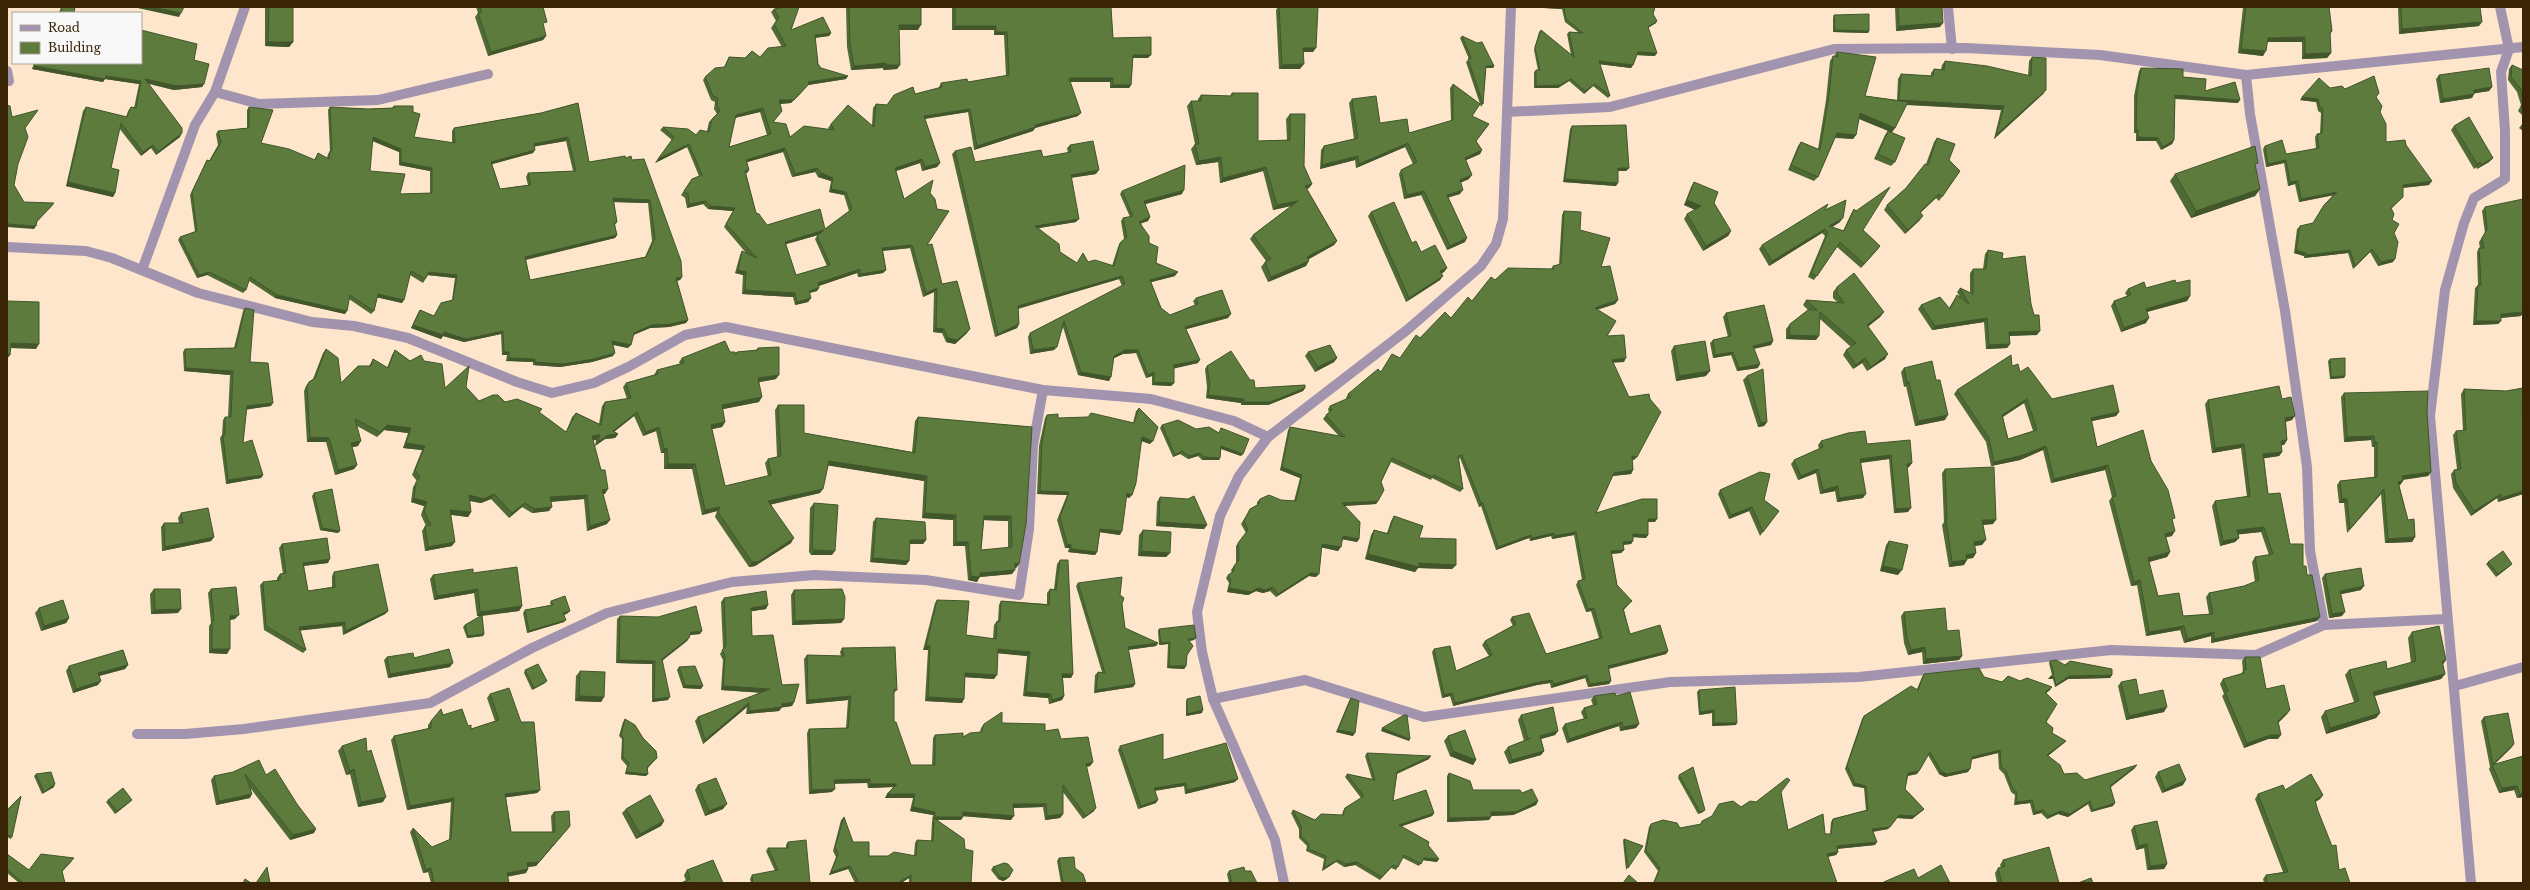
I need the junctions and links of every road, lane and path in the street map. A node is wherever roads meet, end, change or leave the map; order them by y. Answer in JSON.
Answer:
{"nodes":[{"id":1,"x":245,"y":7,"type":"edge"},
{"id":2,"x":1511,"y":7,"type":"edge"},
{"id":3,"x":1948,"y":7,"type":"edge"},
{"id":4,"x":2500,"y":7,"type":"edge"},
{"id":5,"x":2523,"y":48,"type":"edge"},
{"id":6,"x":1952,"y":49,"type":"junction"},
{"id":7,"x":2509,"y":49,"type":"junction"},
{"id":8,"x":488,"y":74,"type":"dead end"},
{"id":9,"x":2246,"y":75,"type":"junction"},
{"id":10,"x":215,"y":92,"type":"junction"},
{"id":11,"x":1507,"y":112,"type":"junction"},
{"id":12,"x":7,"y":247,"type":"edge"},
{"id":13,"x":142,"y":270,"type":"junction"},
{"id":14,"x":1043,"y":390,"type":"junction"},
{"id":15,"x":1268,"y":436,"type":"junction"},
{"id":16,"x":2446,"y":619,"type":"junction"},
{"id":17,"x":2324,"y":625,"type":"junction"},
{"id":18,"x":2523,"y":667,"type":"edge"},
{"id":19,"x":2454,"y":686,"type":"junction"},
{"id":20,"x":1213,"y":699,"type":"junction"},
{"id":21,"x":138,"y":734,"type":"dead end"},
{"id":22,"x":1284,"y":883,"type":"edge"},
{"id":23,"x":2471,"y":883,"type":"edge"}],
"edges":[{"from":1,"to":10,"type":"street"},
{"from":2,"to":11,"type":"street"},
{"from":3,"to":6,"type":"street"},
{"from":4,"to":7,"type":"street"},
{"from":5,"to":7,"type":"street"},
{"from":6,"to":9,"type":"street"},
{"from":6,"to":11,"type":"street"},
{"from":7,"to":9,"type":"street"},
{"from":7,"to":16,"type":"street"},
{"from":8,"to":10,"type":"street"},
{"from":9,"to":17,"type":"street"},
{"from":10,"to":13,"type":"street"},
{"from":11,"to":15,"type":"street"},
{"from":12,"to":13,"type":"street"},
{"from":13,"to":14,"type":"street"},
{"from":14,"to":15,"type":"street"},
{"from":14,"to":21,"type":"street"},
{"from":15,"to":20,"type":"street"},
{"from":16,"to":17,"type":"street"},
{"from":16,"to":19,"type":"street"},
{"from":17,"to":20,"type":"street"},
{"from":18,"to":19,"type":"street"},
{"from":19,"to":23,"type":"street"},
{"from":20,"to":22,"type":"street"}]}
